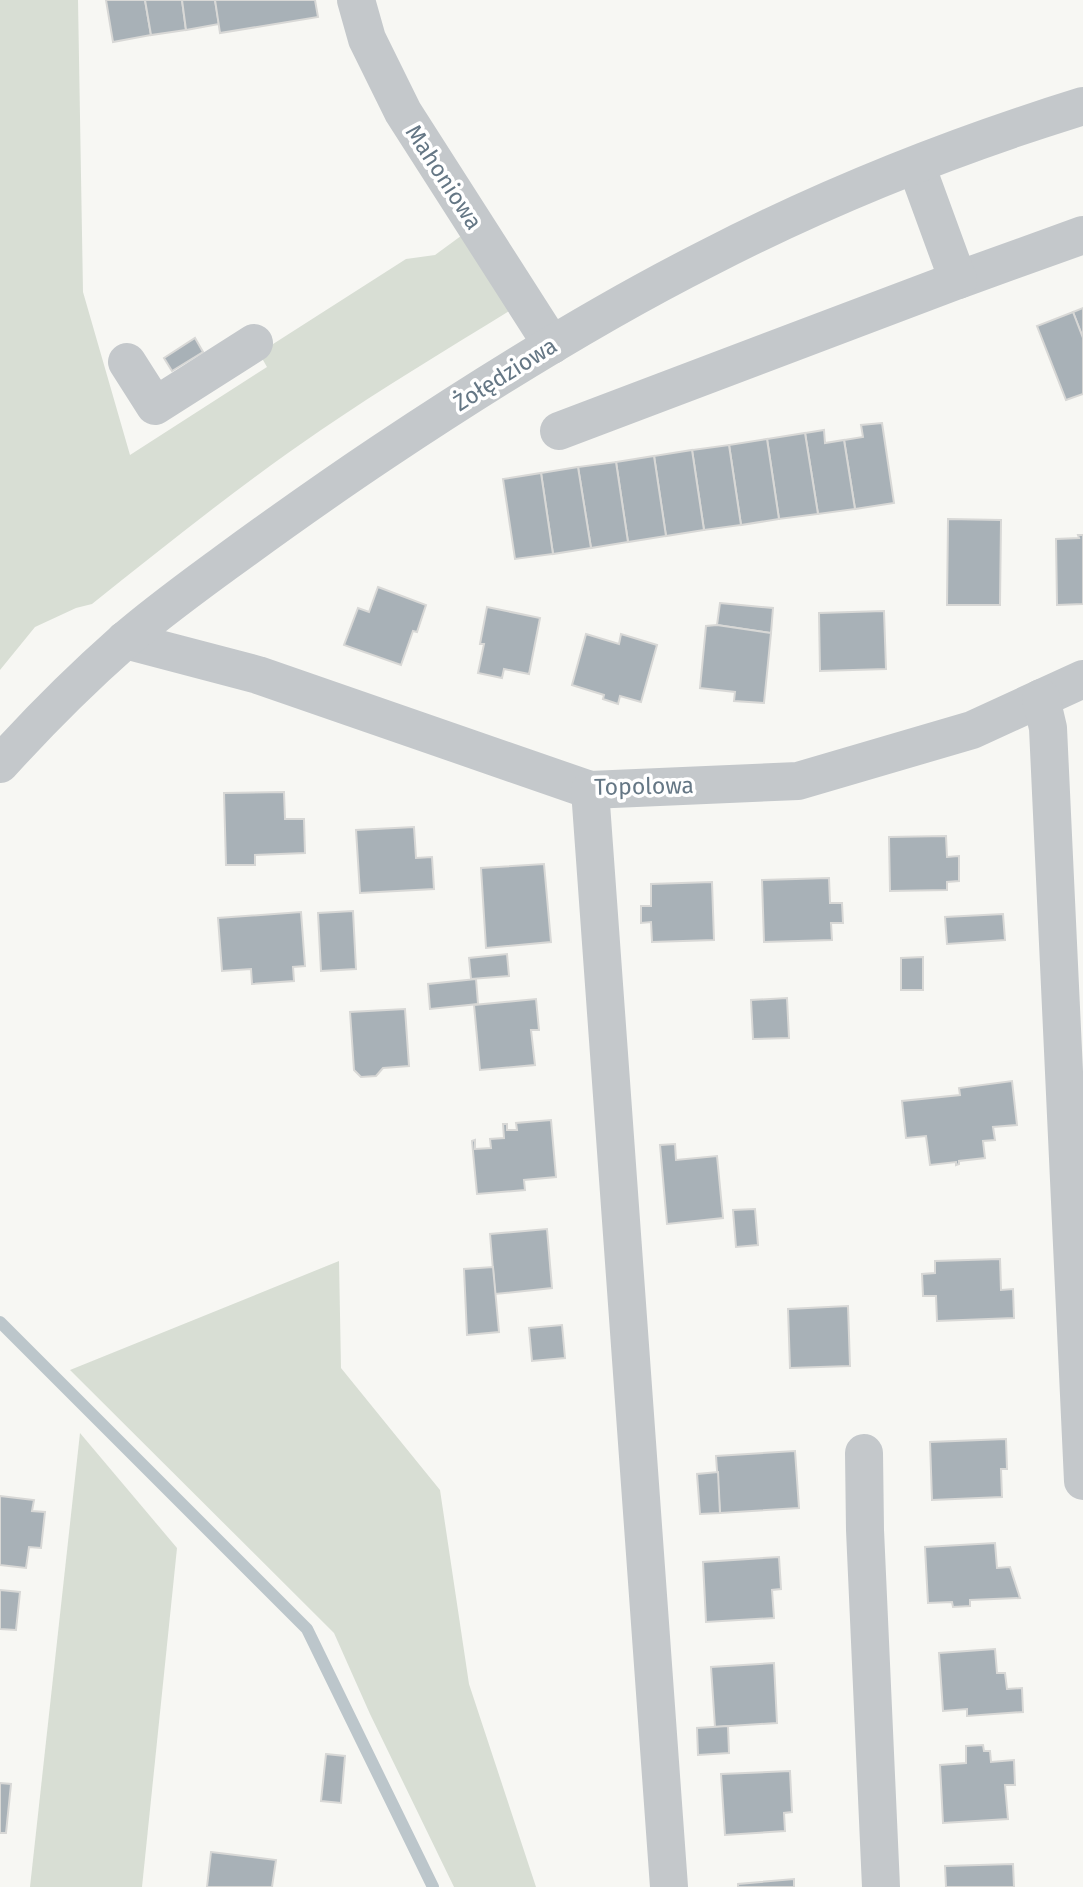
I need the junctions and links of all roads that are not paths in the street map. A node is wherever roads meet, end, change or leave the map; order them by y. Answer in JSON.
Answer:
{"nodes":[{"id":1,"x":356,"y":0,"type":"edge"},
{"id":2,"x":1083,"y":106,"type":"edge"},
{"id":3,"x":916,"y":164,"type":"junction"},
{"id":4,"x":1083,"y":235,"type":"edge"},
{"id":5,"x":958,"y":280,"type":"junction"},
{"id":6,"x":254,"y":343,"type":"dead end"},
{"id":7,"x":552,"y":345,"type":"junction"},
{"id":8,"x":127,"y":362,"type":"dead end"},
{"id":9,"x":559,"y":431,"type":"dead end"},
{"id":10,"x":125,"y":640,"type":"junction"},
{"id":11,"x":1083,"y":679,"type":"edge"},
{"id":12,"x":1041,"y":698,"type":"junction"},
{"id":13,"x":0,"y":764,"type":"edge"},
{"id":14,"x":590,"y":790,"type":"junction"},
{"id":15,"x":864,"y":1453,"type":"dead end"},
{"id":16,"x":1083,"y":1481,"type":"edge"},
{"id":17,"x":669,"y":1887,"type":"edge"},
{"id":18,"x":881,"y":1887,"type":"edge"}],
"edges":[{"from":1,"to":7,"type":"street","name":"Mahoniowa"},
{"from":2,"to":3,"type":"street","name":"Żołędziowa"},
{"from":3,"to":5,"type":"street"},
{"from":3,"to":7,"type":"street","name":"Żołędziowa"},
{"from":4,"to":5,"type":"street"},
{"from":5,"to":9,"type":"street"},
{"from":6,"to":8,"type":"street"},
{"from":7,"to":10,"type":"street","name":"Żołędziowa"},
{"from":10,"to":13,"type":"street","name":"Żołędziowa"},
{"from":10,"to":14,"type":"street","name":"Topolowa"},
{"from":11,"to":12,"type":"street","name":"Topolowa"},
{"from":12,"to":14,"type":"street","name":"Topolowa"},
{"from":12,"to":16,"type":"street"},
{"from":14,"to":17,"type":"street"},
{"from":15,"to":18,"type":"street"}]}
